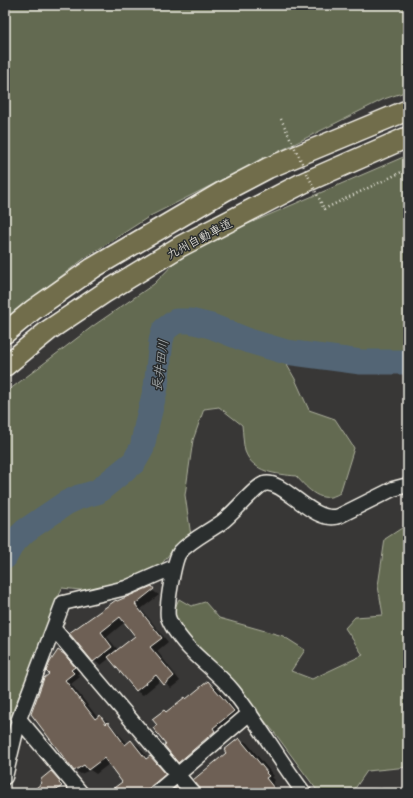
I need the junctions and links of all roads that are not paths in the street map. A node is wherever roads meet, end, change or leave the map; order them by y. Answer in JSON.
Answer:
{"nodes":[{"id":1,"x":408,"y":110,"type":"edge"},
{"id":2,"x":408,"y":137,"type":"edge"},
{"id":3,"x":5,"y":333,"type":"edge"},
{"id":4,"x":5,"y":366,"type":"edge"},
{"id":5,"x":408,"y":486,"type":"edge"},
{"id":6,"x":174,"y":567,"type":"junction"},
{"id":7,"x":54,"y":629,"type":"junction"},
{"id":8,"x":250,"y":713,"type":"junction"},
{"id":9,"x":19,"y":720,"type":"junction"},
{"id":10,"x":177,"y":775,"type":"junction"},
{"id":11,"x":5,"y":776,"type":"edge"},
{"id":12,"x":81,"y":793,"type":"edge"},
{"id":13,"x":156,"y":793,"type":"edge"},
{"id":14,"x":193,"y":793,"type":"edge"},
{"id":15,"x":304,"y":793,"type":"edge"}],
"edges":[{"from":1,"to":3,"type":"highway"},
{"from":2,"to":4,"type":"highway","name":"九州自動車道"},
{"from":5,"to":6,"type":"street"},
{"from":6,"to":7,"type":"street"},
{"from":6,"to":8,"type":"street"},
{"from":7,"to":9,"type":"street"},
{"from":7,"to":10,"type":"street"},
{"from":8,"to":10,"type":"street"},
{"from":8,"to":15,"type":"street"},
{"from":9,"to":11,"type":"street"},
{"from":9,"to":12,"type":"street"},
{"from":10,"to":13,"type":"street"},
{"from":10,"to":14,"type":"street"}]}
